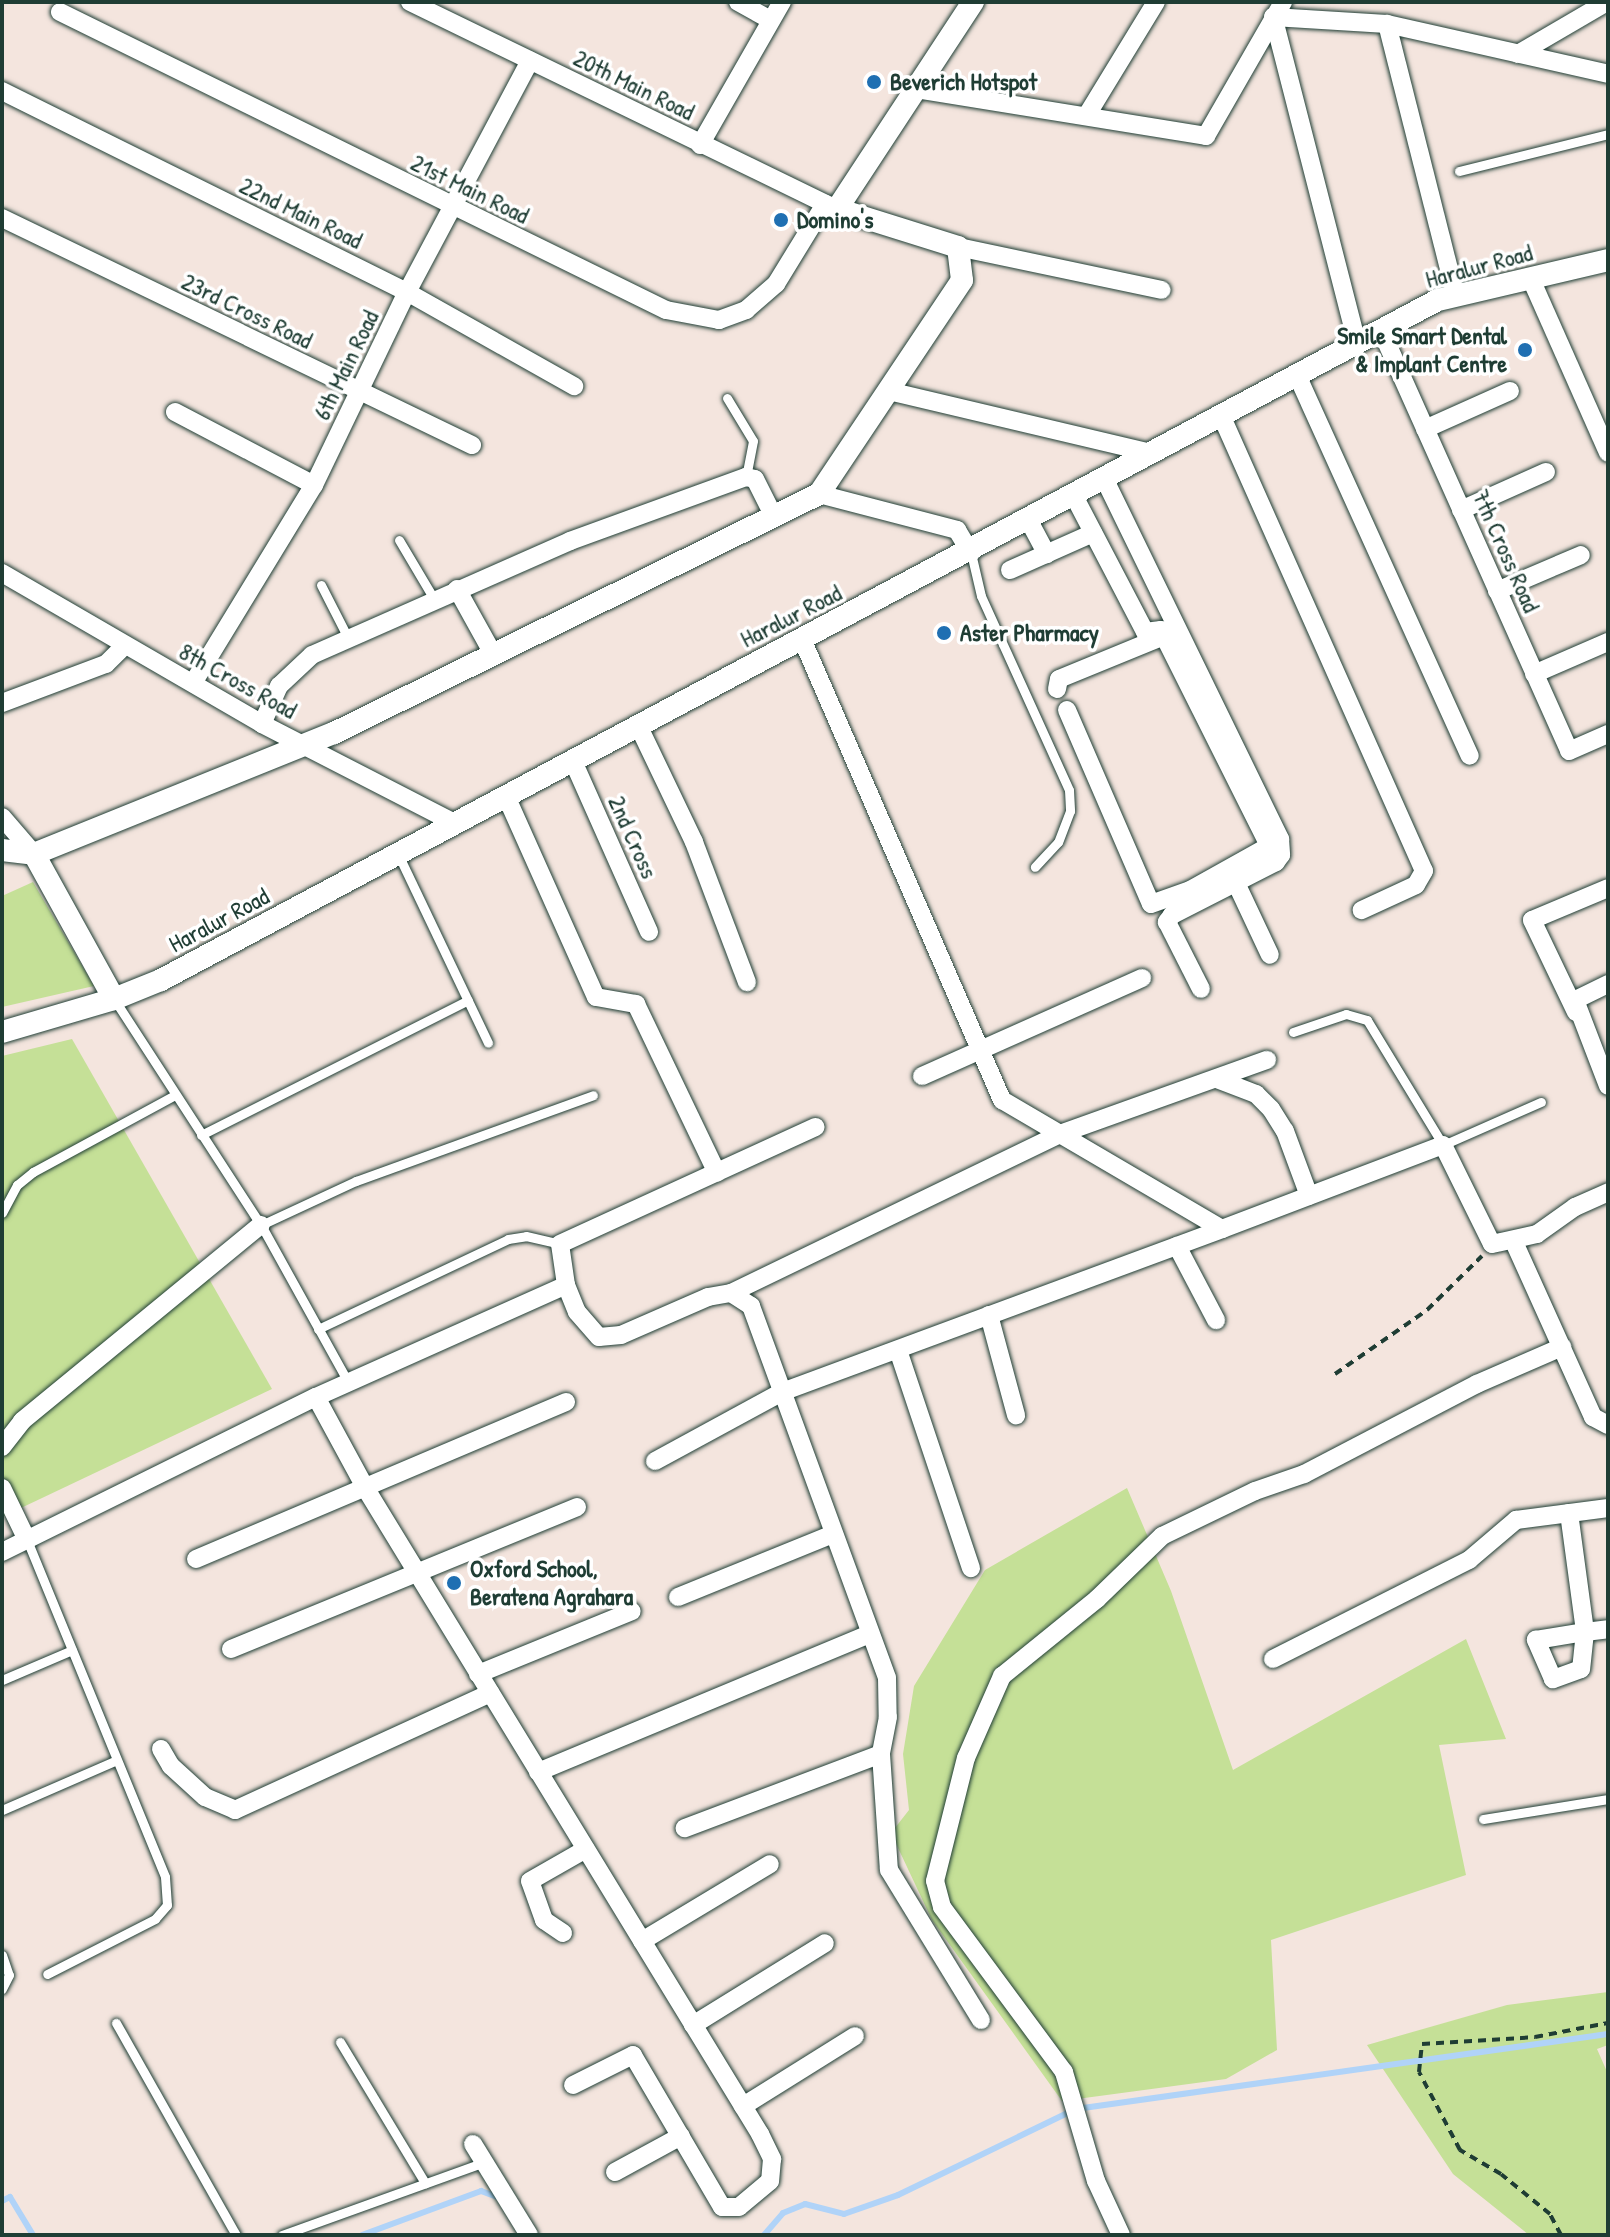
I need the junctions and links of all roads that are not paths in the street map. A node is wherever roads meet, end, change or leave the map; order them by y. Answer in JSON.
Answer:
{"nodes":[{"id":1,"x":410,"y":2,"type":"edge"},
{"id":2,"x":738,"y":2,"type":"edge"},
{"id":3,"x":782,"y":2,"type":"edge"},
{"id":4,"x":973,"y":2,"type":"edge"},
{"id":5,"x":1156,"y":2,"type":"edge"},
{"id":6,"x":1607,"y":2,"type":"edge"},
{"id":7,"x":1278,"y":9,"type":"edge"},
{"id":8,"x":60,"y":12,"type":"dead end"},
{"id":9,"x":770,"y":20,"type":"junction"},
{"id":10,"x":1387,"y":24,"type":"junction"},
{"id":11,"x":1518,"y":54,"type":"junction"},
{"id":12,"x":530,"y":61,"type":"junction"},
{"id":13,"x":1608,"y":74,"type":"edge"},
{"id":14,"x":916,"y":89,"type":"junction"},
{"id":15,"x":2,"y":91,"type":"edge"},
{"id":16,"x":1087,"y":115,"type":"junction"},
{"id":17,"x":1608,"y":134,"type":"edge"},
{"id":18,"x":700,"y":145,"type":"junction"},
{"id":19,"x":1459,"y":171,"type":"dead end"},
{"id":20,"x":831,"y":207,"type":"junction"},
{"id":21,"x":452,"y":208,"type":"junction"},
{"id":22,"x":2,"y":218,"type":"edge"},
{"id":23,"x":958,"y":247,"type":"junction"},
{"id":24,"x":1608,"y":260,"type":"edge"},
{"id":25,"x":1531,"y":279,"type":"junction"},
{"id":26,"x":1162,"y":290,"type":"dead end"},
{"id":27,"x":407,"y":292,"type":"junction"},
{"id":28,"x":1456,"y":296,"type":"junction"},
{"id":29,"x":1381,"y":330,"type":"junction"},
{"id":30,"x":1357,"y":343,"type":"junction"},
{"id":31,"x":1297,"y":375,"type":"junction"},
{"id":32,"x":574,"y":386,"type":"dead end"},
{"id":33,"x":889,"y":391,"type":"junction"},
{"id":34,"x":1510,"y":391,"type":"dead end"},
{"id":35,"x":359,"y":392,"type":"junction"},
{"id":36,"x":727,"y":398,"type":"dead end"},
{"id":37,"x":175,"y":412,"type":"dead end"},
{"id":38,"x":1221,"y":415,"type":"junction"},
{"id":39,"x":1425,"y":429,"type":"junction"},
{"id":40,"x":472,"y":445,"type":"dead end"},
{"id":41,"x":1151,"y":453,"type":"junction"},
{"id":42,"x":1608,"y":453,"type":"edge"},
{"id":43,"x":1546,"y":472,"type":"dead end"},
{"id":44,"x":746,"y":477,"type":"junction"},
{"id":45,"x":1104,"y":478,"type":"junction"},
{"id":46,"x":314,"y":485,"type":"junction"},
{"id":47,"x":819,"y":494,"type":"junction"},
{"id":48,"x":1073,"y":494,"type":"junction"},
{"id":49,"x":1461,"y":510,"type":"junction"},
{"id":50,"x":773,"y":515,"type":"junction"},
{"id":51,"x":1028,"y":519,"type":"junction"},
{"id":52,"x":1093,"y":533,"type":"junction"},
{"id":53,"x":399,"y":540,"type":"dead end"},
{"id":54,"x":971,"y":553,"type":"junction"},
{"id":55,"x":1047,"y":554,"type":"junction"},
{"id":56,"x":1581,"y":555,"type":"dead end"},
{"id":57,"x":1010,"y":570,"type":"dead end"},
{"id":58,"x":2,"y":573,"type":"edge"},
{"id":59,"x":321,"y":585,"type":"dead end"},
{"id":60,"x":457,"y":589,"type":"junction"},
{"id":61,"x":1497,"y":591,"type":"junction"},
{"id":62,"x":434,"y":599,"type":"junction"},
{"id":63,"x":1164,"y":636,"type":"junction"},
{"id":64,"x":348,"y":638,"type":"junction"},
{"id":65,"x":802,"y":639,"type":"junction"},
{"id":66,"x":1608,"y":642,"type":"edge"},
{"id":67,"x":123,"y":647,"type":"junction"},
{"id":68,"x":493,"y":654,"type":"junction"},
{"id":69,"x":1534,"y":674,"type":"junction"},
{"id":70,"x":193,"y":683,"type":"junction"},
{"id":71,"x":1057,"y":689,"type":"dead end"},
{"id":72,"x":2,"y":703,"type":"edge"},
{"id":73,"x":1067,"y":710,"type":"dead end"},
{"id":74,"x":262,"y":724,"type":"junction"},
{"id":75,"x":638,"y":725,"type":"junction"},
{"id":76,"x":1608,"y":734,"type":"edge"},
{"id":77,"x":305,"y":745,"type":"junction"},
{"id":78,"x":1470,"y":756,"type":"dead end"},
{"id":79,"x":573,"y":761,"type":"junction"},
{"id":80,"x":506,"y":796,"type":"junction"},
{"id":81,"x":2,"y":817,"type":"edge"},
{"id":82,"x":455,"y":823,"type":"junction"},
{"id":83,"x":1275,"y":842,"type":"junction"},
{"id":84,"x":2,"y":850,"type":"edge"},
{"id":85,"x":34,"y":854,"type":"junction"},
{"id":86,"x":398,"y":854,"type":"junction"},
{"id":87,"x":1035,"y":867,"type":"dead end"},
{"id":88,"x":1237,"y":885,"type":"junction"},
{"id":89,"x":1608,"y":888,"type":"edge"},
{"id":90,"x":1362,"y":910,"type":"dead end"},
{"id":91,"x":649,"y":932,"type":"dead end"},
{"id":92,"x":1270,"y":955,"type":"dead end"},
{"id":93,"x":1142,"y":978,"type":"dead end"},
{"id":94,"x":747,"y":982,"type":"dead end"},
{"id":95,"x":1608,"y":984,"type":"edge"},
{"id":96,"x":1201,"y":989,"type":"dead end"},
{"id":97,"x":114,"y":999,"type":"junction"},
{"id":98,"x":468,"y":1000,"type":"junction"},
{"id":99,"x":1576,"y":1012,"type":"junction"},
{"id":100,"x":2,"y":1032,"type":"edge"},
{"id":101,"x":1293,"y":1032,"type":"dead end"},
{"id":102,"x":488,"y":1043,"type":"dead end"},
{"id":103,"x":983,"y":1047,"type":"junction"},
{"id":104,"x":1267,"y":1060,"type":"dead end"},
{"id":105,"x":922,"y":1076,"type":"dead end"},
{"id":106,"x":1217,"y":1079,"type":"junction"},
{"id":107,"x":1608,"y":1086,"type":"edge"},
{"id":108,"x":175,"y":1095,"type":"junction"},
{"id":109,"x":593,"y":1095,"type":"dead end"},
{"id":110,"x":1541,"y":1102,"type":"dead end"},
{"id":111,"x":816,"y":1127,"type":"dead end"},
{"id":112,"x":1060,"y":1134,"type":"junction"},
{"id":113,"x":201,"y":1135,"type":"junction"},
{"id":114,"x":1443,"y":1145,"type":"junction"},
{"id":115,"x":717,"y":1173,"type":"junction"},
{"id":116,"x":1608,"y":1192,"type":"edge"},
{"id":117,"x":1309,"y":1196,"type":"junction"},
{"id":118,"x":2,"y":1213,"type":"edge"},
{"id":119,"x":261,"y":1225,"type":"junction"},
{"id":120,"x":1222,"y":1229,"type":"junction"},
{"id":121,"x":1514,"y":1242,"type":"junction"},
{"id":122,"x":560,"y":1244,"type":"junction"},
{"id":123,"x":1177,"y":1246,"type":"junction"},
{"id":124,"x":566,"y":1285,"type":"junction"},
{"id":125,"x":731,"y":1293,"type":"junction"},
{"id":126,"x":989,"y":1315,"type":"junction"},
{"id":127,"x":1216,"y":1320,"type":"dead end"},
{"id":128,"x":318,"y":1329,"type":"junction"},
{"id":129,"x":1562,"y":1347,"type":"junction"},
{"id":130,"x":898,"y":1350,"type":"junction"},
{"id":131,"x":349,"y":1384,"type":"junction"},
{"id":132,"x":782,"y":1392,"type":"junction"},
{"id":133,"x":316,"y":1397,"type":"junction"},
{"id":134,"x":566,"y":1402,"type":"dead end"},
{"id":135,"x":1016,"y":1415,"type":"dead end"},
{"id":136,"x":1608,"y":1425,"type":"edge"},
{"id":137,"x":2,"y":1447,"type":"edge"},
{"id":138,"x":655,"y":1461,"type":"dead end"},
{"id":139,"x":2,"y":1488,"type":"edge"},
{"id":140,"x":366,"y":1489,"type":"junction"},
{"id":141,"x":577,"y":1507,"type":"dead end"},
{"id":142,"x":1608,"y":1508,"type":"edge"},
{"id":143,"x":1569,"y":1513,"type":"junction"},
{"id":144,"x":833,"y":1534,"type":"junction"},
{"id":145,"x":27,"y":1540,"type":"junction"},
{"id":146,"x":2,"y":1552,"type":"edge"},
{"id":147,"x":196,"y":1559,"type":"dead end"},
{"id":148,"x":971,"y":1568,"type":"dead end"},
{"id":149,"x":416,"y":1572,"type":"junction"},
{"id":150,"x":678,"y":1597,"type":"dead end"},
{"id":151,"x":632,"y":1611,"type":"dead end"},
{"id":152,"x":1608,"y":1629,"type":"edge"},
{"id":153,"x":870,"y":1634,"type":"junction"},
{"id":154,"x":231,"y":1649,"type":"dead end"},
{"id":155,"x":72,"y":1650,"type":"junction"},
{"id":156,"x":1273,"y":1659,"type":"dead end"},
{"id":157,"x":478,"y":1674,"type":"junction"},
{"id":158,"x":2,"y":1680,"type":"edge"},
{"id":159,"x":491,"y":1693,"type":"junction"},
{"id":160,"x":161,"y":1749,"type":"dead end"},
{"id":161,"x":881,"y":1754,"type":"junction"},
{"id":162,"x":117,"y":1760,"type":"junction"},
{"id":163,"x":538,"y":1772,"type":"junction"},
{"id":164,"x":1608,"y":1799,"type":"edge"},
{"id":165,"x":2,"y":1810,"type":"edge"},
{"id":166,"x":1483,"y":1819,"type":"dead end"},
{"id":167,"x":685,"y":1828,"type":"dead end"},
{"id":168,"x":586,"y":1849,"type":"junction"},
{"id":169,"x":770,"y":1864,"type":"dead end"},
{"id":170,"x":563,"y":1933,"type":"dead end"},
{"id":171,"x":642,"y":1941,"type":"junction"},
{"id":172,"x":825,"y":1943,"type":"dead end"},
{"id":173,"x":2,"y":1955,"type":"edge"},
{"id":174,"x":47,"y":1974,"type":"dead end"},
{"id":175,"x":2,"y":1989,"type":"edge"},
{"id":176,"x":981,"y":2020,"type":"dead end"},
{"id":177,"x":116,"y":2023,"type":"dead end"},
{"id":178,"x":693,"y":2025,"type":"junction"},
{"id":179,"x":855,"y":2036,"type":"dead end"},
{"id":180,"x":340,"y":2042,"type":"dead end"},
{"id":181,"x":573,"y":2085,"type":"dead end"},
{"id":182,"x":743,"y":2106,"type":"junction"},
{"id":183,"x":681,"y":2136,"type":"junction"},
{"id":184,"x":473,"y":2144,"type":"dead end"},
{"id":185,"x":485,"y":2162,"type":"junction"},
{"id":186,"x":615,"y":2172,"type":"dead end"},
{"id":187,"x":425,"y":2183,"type":"junction"},
{"id":188,"x":236,"y":2235,"type":"edge"},
{"id":189,"x":282,"y":2235,"type":"edge"},
{"id":190,"x":529,"y":2235,"type":"edge"},
{"id":191,"x":1121,"y":2235,"type":"edge"}],
"edges":[{"from":1,"to":12,"type":"street","name":"20th Main Road"},
{"from":2,"to":9,"type":"street"},
{"from":3,"to":9,"type":"street"},
{"from":4,"to":14,"type":"street"},
{"from":5,"to":16,"type":"street"},
{"from":6,"to":11,"type":"street"},
{"from":7,"to":10,"type":"street"},
{"from":7,"to":16,"type":"street"},
{"from":7,"to":30,"type":"street"},
{"from":8,"to":21,"type":"street","name":"21st Main Road"},
{"from":9,"to":18,"type":"street"},
{"from":10,"to":11,"type":"street"},
{"from":10,"to":28,"type":"street"},
{"from":11,"to":13,"type":"street"},
{"from":12,"to":18,"type":"street","name":"20th Main Road"},
{"from":12,"to":21,"type":"street","name":"6th Main Road"},
{"from":14,"to":16,"type":"street"},
{"from":14,"to":20,"type":"street"},
{"from":15,"to":27,"type":"street","name":"22nd Main Road"},
{"from":17,"to":19,"type":"lane"},
{"from":18,"to":20,"type":"street","name":"20th Main Road"},
{"from":20,"to":21,"type":"street","name":"21st Main Road"},
{"from":20,"to":23,"type":"street"},
{"from":21,"to":27,"type":"street","name":"6th Main Road"},
{"from":22,"to":35,"type":"street","name":"23rd Cross Road"},
{"from":23,"to":26,"type":"street"},
{"from":23,"to":33,"type":"street"},
{"from":24,"to":25,"type":"street","name":"Haralur Road"},
{"from":25,"to":28,"type":"street","name":"Haralur Road"},
{"from":25,"to":42,"type":"street"},
{"from":27,"to":32,"type":"street","name":"22nd Main Road"},
{"from":27,"to":35,"type":"street","name":"6th Main Road"},
{"from":28,"to":29,"type":"street","name":"Haralur Road"},
{"from":29,"to":30,"type":"street","name":"Haralur Road"},
{"from":29,"to":39,"type":"street","name":"7th Cross Road"},
{"from":30,"to":31,"type":"street","name":"Haralur Road"},
{"from":31,"to":38,"type":"street","name":"Haralur Road"},
{"from":31,"to":78,"type":"street"},
{"from":33,"to":41,"type":"street"},
{"from":33,"to":47,"type":"street"},
{"from":34,"to":39,"type":"street"},
{"from":35,"to":40,"type":"street","name":"23rd Cross Road"},
{"from":35,"to":46,"type":"street","name":"6th Main Road"},
{"from":36,"to":44,"type":"lane"},
{"from":37,"to":46,"type":"street"},
{"from":38,"to":41,"type":"street","name":"Haralur Road"},
{"from":38,"to":90,"type":"street"},
{"from":39,"to":49,"type":"street","name":"7th Cross Road"},
{"from":41,"to":45,"type":"street","name":"Haralur Road"},
{"from":43,"to":49,"type":"street"},
{"from":44,"to":50,"type":"street"},
{"from":44,"to":60,"type":"street"},
{"from":45,"to":48,"type":"street","name":"Haralur Road"},
{"from":45,"to":83,"type":"street"},
{"from":46,"to":70,"type":"street","name":"6th Main Road"},
{"from":47,"to":50,"type":"street"},
{"from":47,"to":54,"type":"street"},
{"from":48,"to":51,"type":"street","name":"Haralur Road"},
{"from":48,"to":52,"type":"street"},
{"from":49,"to":61,"type":"street","name":"7th Cross Road"},
{"from":50,"to":68,"type":"street"},
{"from":51,"to":54,"type":"street","name":"Haralur Road"},
{"from":51,"to":55,"type":"street"},
{"from":52,"to":55,"type":"street"},
{"from":52,"to":63,"type":"street"},
{"from":53,"to":62,"type":"lane"},
{"from":54,"to":65,"type":"street","name":"Haralur Road"},
{"from":54,"to":87,"type":"lane"},
{"from":55,"to":57,"type":"street"},
{"from":56,"to":61,"type":"street"},
{"from":58,"to":67,"type":"street","name":"8th Cross Road"},
{"from":59,"to":64,"type":"lane"},
{"from":60,"to":62,"type":"street"},
{"from":60,"to":68,"type":"street"},
{"from":61,"to":69,"type":"street","name":"7th Cross Road"},
{"from":62,"to":64,"type":"street"},
{"from":63,"to":71,"type":"street"},
{"from":63,"to":83,"type":"street"},
{"from":64,"to":74,"type":"street"},
{"from":65,"to":75,"type":"street","name":"Haralur Road"},
{"from":65,"to":103,"type":"street"},
{"from":66,"to":69,"type":"street"},
{"from":67,"to":70,"type":"street","name":"8th Cross Road"},
{"from":67,"to":72,"type":"street"},
{"from":68,"to":77,"type":"street"},
{"from":69,"to":76,"type":"street","name":"7th Cross Road"},
{"from":70,"to":74,"type":"street","name":"8th Cross Road"},
{"from":73,"to":83,"type":"street"},
{"from":74,"to":77,"type":"street","name":"8th Cross Road"},
{"from":75,"to":79,"type":"street","name":"Haralur Road"},
{"from":75,"to":94,"type":"street"},
{"from":77,"to":82,"type":"street","name":"8th Cross Road"},
{"from":77,"to":85,"type":"street"},
{"from":79,"to":80,"type":"street","name":"Haralur Road"},
{"from":79,"to":91,"type":"street","name":"2nd Cross"},
{"from":80,"to":82,"type":"street","name":"Haralur Road"},
{"from":80,"to":115,"type":"street"},
{"from":81,"to":85,"type":"street"},
{"from":82,"to":86,"type":"street","name":"Haralur Road"},
{"from":83,"to":88,"type":"street"},
{"from":84,"to":85,"type":"street"},
{"from":85,"to":97,"type":"street"},
{"from":86,"to":97,"type":"street","name":"Haralur Road"},
{"from":86,"to":98,"type":"lane"},
{"from":88,"to":92,"type":"street"},
{"from":88,"to":96,"type":"street"},
{"from":89,"to":99,"type":"street"},
{"from":93,"to":103,"type":"street"},
{"from":95,"to":99,"type":"street"},
{"from":97,"to":100,"type":"street","name":"Haralur Road"},
{"from":97,"to":108,"type":"lane"},
{"from":98,"to":102,"type":"lane"},
{"from":98,"to":113,"type":"lane"},
{"from":99,"to":107,"type":"street"},
{"from":101,"to":114,"type":"lane"},
{"from":103,"to":105,"type":"street"},
{"from":103,"to":112,"type":"street"},
{"from":104,"to":106,"type":"street"},
{"from":106,"to":112,"type":"street"},
{"from":106,"to":117,"type":"street"},
{"from":108,"to":113,"type":"lane"},
{"from":108,"to":118,"type":"lane"},
{"from":109,"to":119,"type":"lane"},
{"from":110,"to":114,"type":"lane"},
{"from":111,"to":115,"type":"street"},
{"from":112,"to":120,"type":"street"},
{"from":112,"to":125,"type":"street"},
{"from":113,"to":119,"type":"lane"},
{"from":114,"to":117,"type":"street"},
{"from":114,"to":121,"type":"street"},
{"from":115,"to":122,"type":"street"},
{"from":116,"to":121,"type":"street"},
{"from":117,"to":120,"type":"street"},
{"from":119,"to":128,"type":"lane"},
{"from":119,"to":137,"type":"street"},
{"from":120,"to":123,"type":"street"},
{"from":121,"to":129,"type":"street"},
{"from":122,"to":124,"type":"street"},
{"from":122,"to":128,"type":"lane"},
{"from":123,"to":126,"type":"street"},
{"from":123,"to":127,"type":"street"},
{"from":124,"to":125,"type":"street"},
{"from":124,"to":131,"type":"street"},
{"from":125,"to":132,"type":"street"},
{"from":126,"to":130,"type":"street"},
{"from":126,"to":135,"type":"street"},
{"from":128,"to":131,"type":"lane"},
{"from":129,"to":136,"type":"street"},
{"from":129,"to":191,"type":"street"},
{"from":130,"to":132,"type":"street"},
{"from":130,"to":148,"type":"street"},
{"from":131,"to":133,"type":"street"},
{"from":132,"to":138,"type":"street"},
{"from":132,"to":144,"type":"street"},
{"from":133,"to":140,"type":"street"},
{"from":133,"to":145,"type":"street"},
{"from":134,"to":140,"type":"street"},
{"from":139,"to":145,"type":"street"},
{"from":140,"to":147,"type":"street"},
{"from":140,"to":149,"type":"street"},
{"from":141,"to":149,"type":"street"},
{"from":142,"to":143,"type":"street"},
{"from":143,"to":152,"type":"street"},
{"from":143,"to":156,"type":"street"},
{"from":144,"to":150,"type":"street"},
{"from":144,"to":153,"type":"street"},
{"from":145,"to":146,"type":"street"},
{"from":145,"to":155,"type":"lane"},
{"from":149,"to":154,"type":"street"},
{"from":149,"to":157,"type":"street"},
{"from":151,"to":157,"type":"street"},
{"from":153,"to":161,"type":"street"},
{"from":153,"to":163,"type":"street"},
{"from":155,"to":158,"type":"lane"},
{"from":155,"to":162,"type":"lane"},
{"from":157,"to":159,"type":"street"},
{"from":159,"to":160,"type":"street"},
{"from":159,"to":163,"type":"street"},
{"from":161,"to":167,"type":"street"},
{"from":161,"to":176,"type":"street"},
{"from":162,"to":165,"type":"lane"},
{"from":162,"to":174,"type":"lane"},
{"from":163,"to":168,"type":"street"},
{"from":164,"to":166,"type":"lane"},
{"from":168,"to":170,"type":"street"},
{"from":168,"to":171,"type":"street"},
{"from":169,"to":171,"type":"street"},
{"from":171,"to":178,"type":"street"},
{"from":172,"to":178,"type":"street"},
{"from":173,"to":175,"type":"lane"},
{"from":177,"to":188,"type":"lane"},
{"from":178,"to":182,"type":"street"},
{"from":179,"to":182,"type":"street"},
{"from":180,"to":187,"type":"lane"},
{"from":181,"to":183,"type":"street"},
{"from":182,"to":183,"type":"street"},
{"from":183,"to":186,"type":"street"},
{"from":184,"to":185,"type":"street"},
{"from":185,"to":187,"type":"lane"},
{"from":185,"to":190,"type":"street"},
{"from":187,"to":189,"type":"lane"}]}
